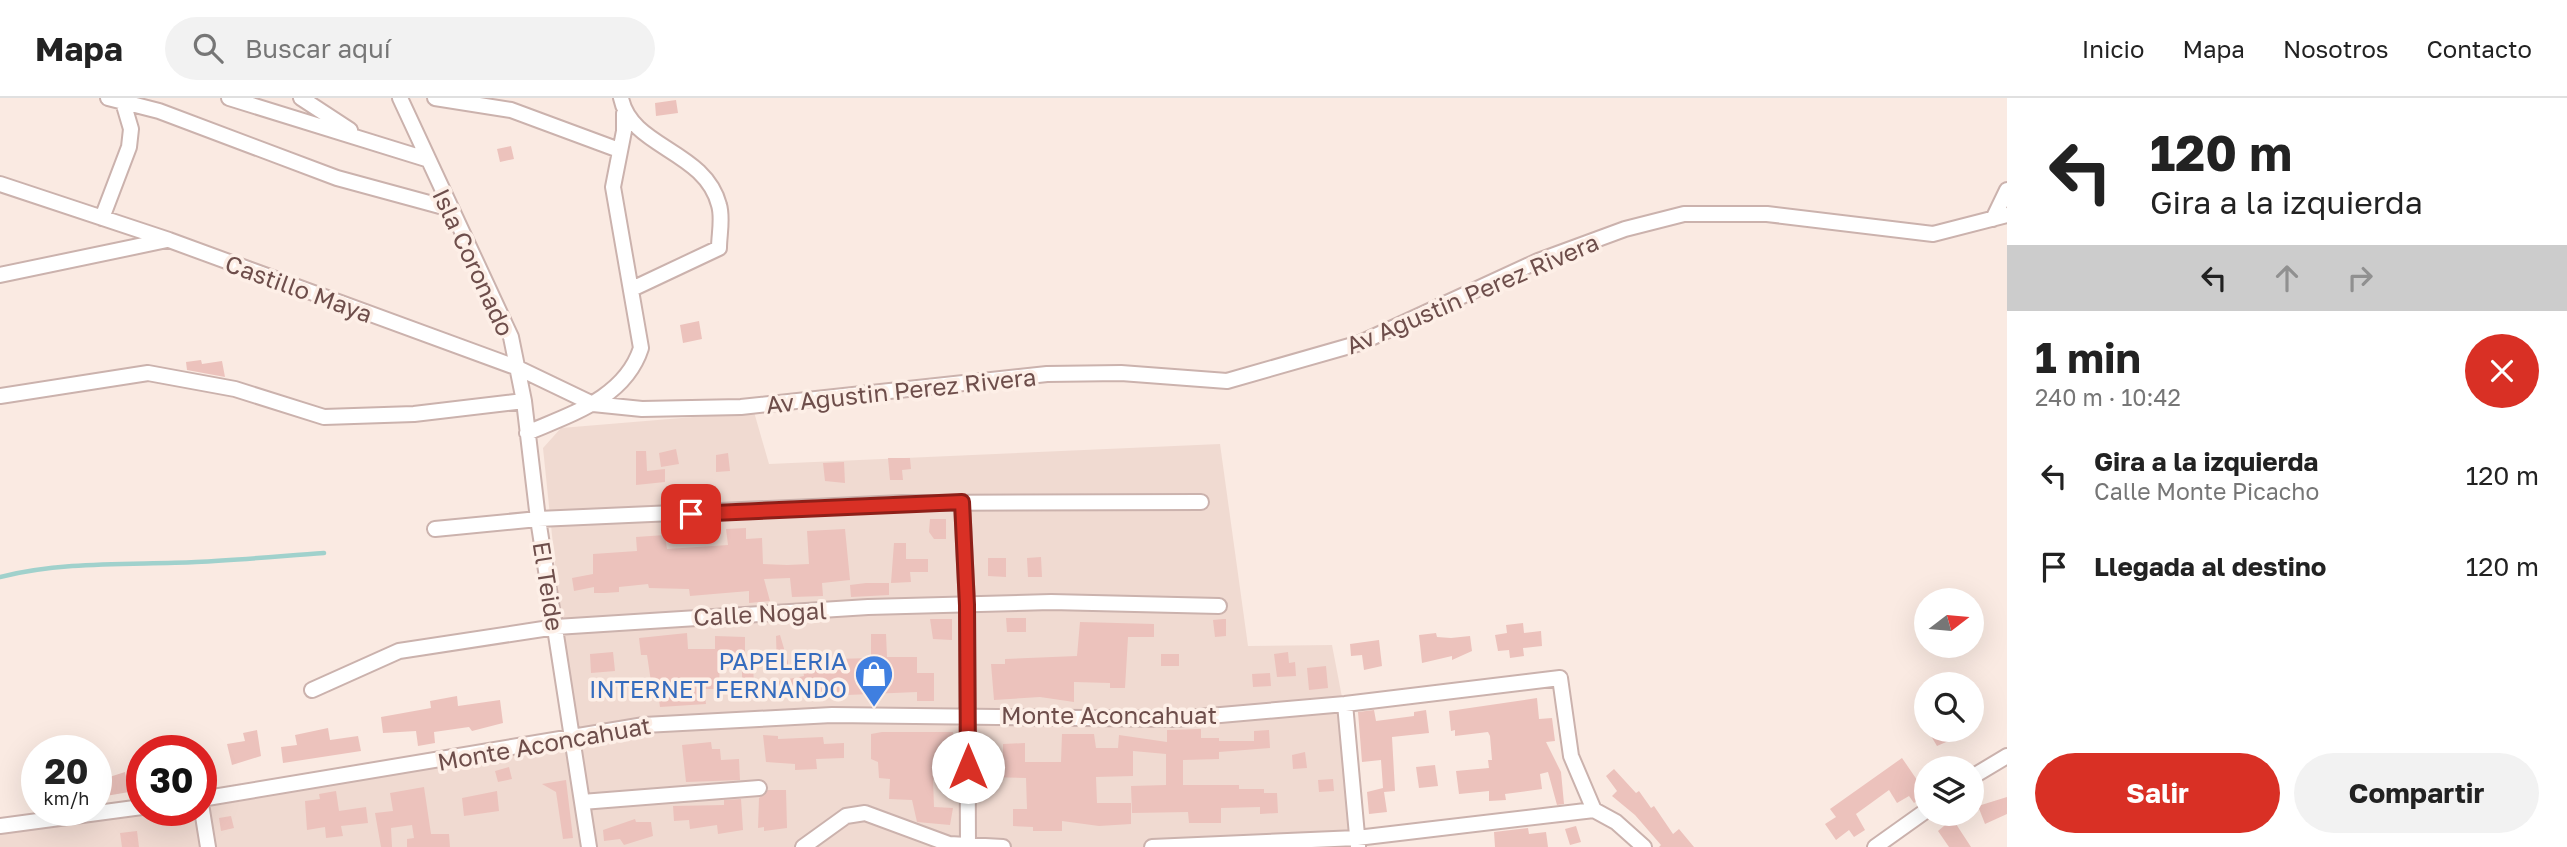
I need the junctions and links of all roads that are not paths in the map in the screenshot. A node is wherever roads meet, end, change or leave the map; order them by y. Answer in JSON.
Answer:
{"nodes":[{"id":1,"x":108,"y":98,"type":"edge"},
{"id":2,"x":229,"y":98,"type":"edge"},
{"id":3,"x":301,"y":98,"type":"edge"},
{"id":4,"x":400,"y":98,"type":"edge"},
{"id":5,"x":435,"y":98,"type":"edge"},
{"id":6,"x":621,"y":98,"type":"edge"},
{"id":7,"x":123,"y":102,"type":"junction"},
{"id":8,"x":509,"y":104,"type":"edge"},
{"id":9,"x":624,"y":113,"type":"junction"},
{"id":10,"x":369,"y":142,"type":"junction"},
{"id":11,"x":619,"y":150,"type":"junction"},
{"id":12,"x":426,"y":159,"type":"junction"},
{"id":13,"x":0,"y":184,"type":"edge"},
{"id":14,"x":2007,"y":190,"type":"edge"},
{"id":15,"x":452,"y":209,"type":"junction"},
{"id":16,"x":2000,"y":217,"type":"edge"},
{"id":17,"x":102,"y":218,"type":"junction"},
{"id":18,"x":169,"y":240,"type":"junction"},
{"id":19,"x":0,"y":275,"type":"edge"},
{"id":20,"x":632,"y":289,"type":"junction"},
{"id":21,"x":519,"y":368,"type":"junction"},
{"id":22,"x":0,"y":396,"type":"edge"},
{"id":23,"x":524,"y":401,"type":"junction"},
{"id":24,"x":593,"y":404,"type":"junction"},
{"id":25,"x":527,"y":433,"type":"junction"},
{"id":26,"x":962,"y":502,"type":"junction"},
{"id":27,"x":1201,"y":502,"type":"dead end"},
{"id":28,"x":538,"y":519,"type":"junction"},
{"id":29,"x":435,"y":529,"type":"dead end"},
{"id":30,"x":967,"y":605,"type":"junction"},
{"id":31,"x":1219,"y":606,"type":"dead end"},
{"id":32,"x":556,"y":627,"type":"junction"},
{"id":33,"x":312,"y":690,"type":"dead end"},
{"id":34,"x":1345,"y":704,"type":"junction"},
{"id":35,"x":968,"y":714,"type":"junction"},
{"id":36,"x":572,"y":740,"type":"junction"},
{"id":37,"x":2007,"y":757,"type":"edge"},
{"id":38,"x":1984,"y":770,"type":"edge"},
{"id":39,"x":759,"y":788,"type":"dead end"},
{"id":40,"x":217,"y":798,"type":"edge"},
{"id":41,"x":582,"y":802,"type":"junction"},
{"id":42,"x":126,"y":809,"type":"edge"},
{"id":43,"x":1594,"y":810,"type":"junction"},
{"id":44,"x":1914,"y":819,"type":"edge"},
{"id":45,"x":0,"y":826,"type":"edge"},
{"id":46,"x":205,"y":826,"type":"edge"},
{"id":47,"x":1358,"y":843,"type":"edge"},
{"id":48,"x":968,"y":846,"type":"edge"},
{"id":49,"x":208,"y":847,"type":"edge"},
{"id":50,"x":589,"y":847,"type":"edge"},
{"id":51,"x":803,"y":847,"type":"edge"},
{"id":52,"x":1003,"y":847,"type":"edge"},
{"id":53,"x":1153,"y":847,"type":"edge"},
{"id":54,"x":1644,"y":847,"type":"edge"},
{"id":55,"x":1875,"y":847,"type":"edge"}],
"edges":[{"from":1,"to":7,"type":"street"},
{"from":2,"to":10,"type":"street"},
{"from":3,"to":10,"type":"street"},
{"from":4,"to":12,"type":"street","name":"Isla Coronado"},
{"from":5,"to":8,"type":"street"},
{"from":6,"to":9,"type":"street"},
{"from":7,"to":15,"type":"street"},
{"from":7,"to":17,"type":"street"},
{"from":8,"to":11,"type":"street"},
{"from":9,"to":11,"type":"street"},
{"from":9,"to":20,"type":"street"},
{"from":10,"to":12,"type":"street"},
{"from":11,"to":20,"type":"street"},
{"from":12,"to":15,"type":"street","name":"Isla Coronado"},
{"from":13,"to":17,"type":"street","name":"Castillo Maya"},
{"from":14,"to":16,"type":"street"},
{"from":15,"to":21,"type":"street","name":"Isla Coronado"},
{"from":16,"to":24,"type":"street","name":"Av Agustin Perez Rivera"},
{"from":17,"to":18,"type":"street","name":"Castillo Maya"},
{"from":18,"to":19,"type":"street"},
{"from":18,"to":21,"type":"street","name":"Castillo Maya"},
{"from":20,"to":24,"type":"street"},
{"from":21,"to":23,"type":"street","name":"Isla Coronado"},
{"from":21,"to":24,"type":"street","name":"Castillo Maya"},
{"from":22,"to":23,"type":"street"},
{"from":23,"to":25,"type":"street","name":"Isla Coronado"},
{"from":24,"to":25,"type":"street"},
{"from":25,"to":28,"type":"street","name":"El Teide"},
{"from":26,"to":27,"type":"street"},
{"from":26,"to":28,"type":"street"},
{"from":26,"to":30,"type":"street"},
{"from":28,"to":29,"type":"street"},
{"from":28,"to":32,"type":"street","name":"El Teide"},
{"from":30,"to":31,"type":"street","name":"Calle Nogal"},
{"from":30,"to":32,"type":"street","name":"Calle Nogal"},
{"from":30,"to":35,"type":"street"},
{"from":32,"to":33,"type":"street","name":"Calle Nogal"},
{"from":32,"to":36,"type":"street","name":"El Teide"},
{"from":34,"to":35,"type":"street","name":"Monte Aconcahuat"},
{"from":34,"to":43,"type":"street","name":"Monte Aconcahuat"},
{"from":34,"to":47,"type":"street"},
{"from":35,"to":36,"type":"street","name":"Monte Aconcahuat"},
{"from":35,"to":48,"type":"street"},
{"from":36,"to":40,"type":"street","name":"Monte Aconcahuat"},
{"from":36,"to":41,"type":"street","name":"El Teide"},
{"from":37,"to":38,"type":"street"},
{"from":39,"to":41,"type":"street"},
{"from":41,"to":50,"type":"street","name":"El Teide"},
{"from":42,"to":45,"type":"street"},
{"from":43,"to":47,"type":"street"},
{"from":43,"to":54,"type":"street"},
{"from":44,"to":55,"type":"street"},
{"from":46,"to":49,"type":"street"},
{"from":47,"to":53,"type":"street"},
{"from":48,"to":51,"type":"street"},
{"from":48,"to":52,"type":"street"}]}
